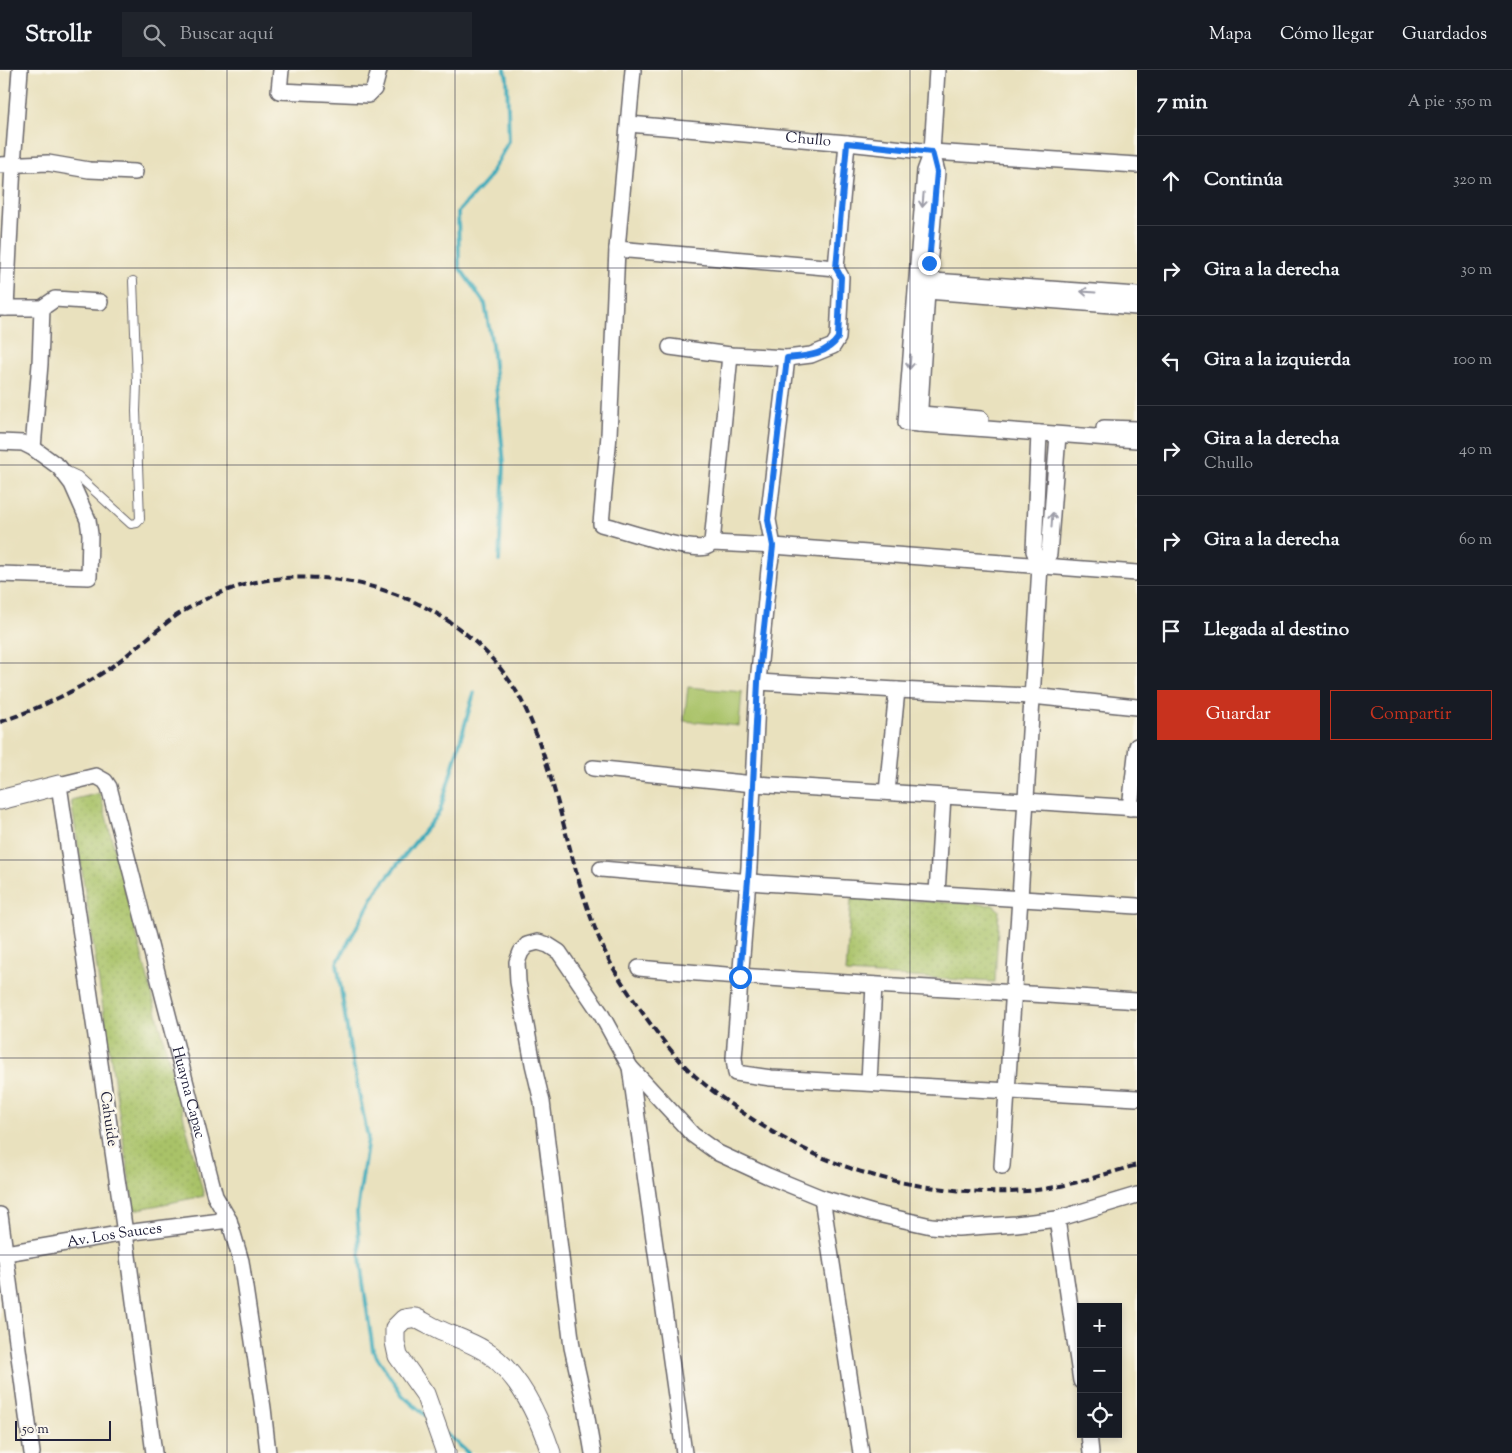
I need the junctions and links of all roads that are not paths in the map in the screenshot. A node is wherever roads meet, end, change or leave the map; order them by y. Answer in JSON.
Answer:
{"nodes":[{"id":1,"x":20,"y":70,"type":"edge"},
{"id":2,"x":281,"y":70,"type":"edge"},
{"id":3,"x":379,"y":70,"type":"edge"},
{"id":4,"x":633,"y":70,"type":"edge"},
{"id":5,"x":937,"y":70,"type":"edge"},
{"id":6,"x":629,"y":124,"type":"junction"},
{"id":7,"x":847,"y":143,"type":"junction"},
{"id":8,"x":932,"y":152,"type":"junction"},
{"id":9,"x":6,"y":164,"type":"edge"},
{"id":10,"x":1137,"y":165,"type":"edge"},
{"id":11,"x":135,"y":172,"type":"dead end"},
{"id":12,"x":618,"y":249,"type":"junction"},
{"id":13,"x":836,"y":268,"type":"junction"},
{"id":14,"x":133,"y":281,"type":"dead end"},
{"id":15,"x":924,"y":284,"type":"junction"},
{"id":16,"x":1137,"y":295,"type":"edge"},
{"id":17,"x":100,"y":302,"type":"dead end"},
{"id":18,"x":1137,"y":306,"type":"edge"},
{"id":19,"x":3,"y":308,"type":"edge"},
{"id":20,"x":42,"y":308,"type":"junction"},
{"id":21,"x":670,"y":347,"type":"dead end"},
{"id":22,"x":730,"y":355,"type":"junction"},
{"id":23,"x":787,"y":358,"type":"junction"},
{"id":24,"x":915,"y":417,"type":"junction"},
{"id":25,"x":1137,"y":429,"type":"edge"},
{"id":26,"x":1039,"y":434,"type":"junction"},
{"id":27,"x":1058,"y":435,"type":"junction"},
{"id":28,"x":1137,"y":440,"type":"edge"},
{"id":29,"x":0,"y":442,"type":"edge"},
{"id":30,"x":33,"y":448,"type":"junction"},
{"id":31,"x":59,"y":467,"type":"junction"},
{"id":32,"x":712,"y":542,"type":"junction"},
{"id":33,"x":773,"y":546,"type":"junction"},
{"id":34,"x":1040,"y":566,"type":"junction"},
{"id":35,"x":1137,"y":573,"type":"edge"},
{"id":36,"x":0,"y":574,"type":"edge"},
{"id":37,"x":758,"y":682,"type":"junction"},
{"id":38,"x":897,"y":690,"type":"junction"},
{"id":39,"x":1032,"y":696,"type":"junction"},
{"id":40,"x":1137,"y":707,"type":"edge"},
{"id":41,"x":1137,"y":746,"type":"edge"},
{"id":42,"x":593,"y":768,"type":"dead end"},
{"id":43,"x":754,"y":784,"type":"junction"},
{"id":44,"x":59,"y":786,"type":"junction"},
{"id":45,"x":887,"y":792,"type":"junction"},
{"id":46,"x":943,"y":796,"type":"junction"},
{"id":47,"x":0,"y":800,"type":"edge"},
{"id":48,"x":1026,"y":802,"type":"junction"},
{"id":49,"x":1134,"y":808,"type":"edge"},
{"id":50,"x":601,"y":869,"type":"dead end"},
{"id":51,"x":748,"y":882,"type":"junction"},
{"id":52,"x":936,"y":894,"type":"junction"},
{"id":53,"x":1020,"y":898,"type":"junction"},
{"id":54,"x":1137,"y":906,"type":"edge"},
{"id":55,"x":638,"y":968,"type":"dead end"},
{"id":56,"x":740,"y":977,"type":"junction"},
{"id":57,"x":874,"y":985,"type":"junction"},
{"id":58,"x":1013,"y":992,"type":"junction"},
{"id":59,"x":1137,"y":1000,"type":"edge"},
{"id":60,"x":630,"y":1067,"type":"junction"},
{"id":61,"x":869,"y":1082,"type":"junction"},
{"id":62,"x":1007,"y":1091,"type":"junction"},
{"id":63,"x":1137,"y":1098,"type":"edge"},
{"id":64,"x":1002,"y":1166,"type":"dead end"},
{"id":65,"x":1137,"y":1195,"type":"edge"},
{"id":66,"x":822,"y":1198,"type":"junction"},
{"id":67,"x":0,"y":1215,"type":"edge"},
{"id":68,"x":1057,"y":1219,"type":"junction"},
{"id":69,"x":229,"y":1220,"type":"junction"},
{"id":70,"x":125,"y":1234,"type":"junction"},
{"id":71,"x":3,"y":1254,"type":"edge"},
{"id":72,"x":1077,"y":1354,"type":"edge"},
{"id":73,"x":1089,"y":1438,"type":"edge"},
{"id":74,"x":32,"y":1453,"type":"edge"},
{"id":75,"x":154,"y":1453,"type":"edge"},
{"id":76,"x":268,"y":1453,"type":"edge"},
{"id":77,"x":446,"y":1453,"type":"edge"},
{"id":78,"x":551,"y":1453,"type":"edge"},
{"id":79,"x":593,"y":1453,"type":"edge"},
{"id":80,"x":684,"y":1453,"type":"edge"},
{"id":81,"x":861,"y":1453,"type":"edge"},
{"id":82,"x":1091,"y":1453,"type":"edge"}],
"edges":[{"from":1,"to":9,"type":"street"},
{"from":2,"to":3,"type":"street"},
{"from":4,"to":6,"type":"street"},
{"from":5,"to":8,"type":"street"},
{"from":6,"to":7,"type":"street","name":"Chullo"},
{"from":6,"to":12,"type":"street"},
{"from":7,"to":8,"type":"street","name":"Chullo"},
{"from":7,"to":13,"type":"street"},
{"from":8,"to":10,"type":"street","name":"Chullo"},
{"from":8,"to":15,"type":"street"},
{"from":9,"to":11,"type":"street"},
{"from":9,"to":19,"type":"street"},
{"from":12,"to":13,"type":"street"},
{"from":12,"to":32,"type":"street"},
{"from":13,"to":23,"type":"street"},
{"from":14,"to":31,"type":"lane"},
{"from":16,"to":15,"type":"street","one_way":true},
{"from":15,"to":18,"type":"street"},
{"from":15,"to":24,"type":"street"},
{"from":17,"to":20,"type":"street"},
{"from":19,"to":20,"type":"street"},
{"from":20,"to":30,"type":"street"},
{"from":21,"to":22,"type":"street"},
{"from":22,"to":23,"type":"street"},
{"from":22,"to":32,"type":"street"},
{"from":23,"to":33,"type":"street"},
{"from":24,"to":25,"type":"street"},
{"from":24,"to":26,"type":"street"},
{"from":26,"to":27,"type":"street"},
{"from":26,"to":34,"type":"street"},
{"from":27,"to":28,"type":"street"},
{"from":34,"to":27,"type":"street","one_way":true},
{"from":29,"to":30,"type":"street"},
{"from":30,"to":31,"type":"street"},
{"from":31,"to":36,"type":"street"},
{"from":32,"to":33,"type":"street"},
{"from":33,"to":34,"type":"street"},
{"from":33,"to":37,"type":"street"},
{"from":34,"to":35,"type":"street"},
{"from":34,"to":39,"type":"street"},
{"from":37,"to":38,"type":"street"},
{"from":37,"to":43,"type":"street"},
{"from":38,"to":39,"type":"street"},
{"from":38,"to":45,"type":"street"},
{"from":39,"to":40,"type":"street"},
{"from":39,"to":48,"type":"street"},
{"from":41,"to":49,"type":"street"},
{"from":42,"to":43,"type":"street"},
{"from":43,"to":45,"type":"street"},
{"from":43,"to":51,"type":"street"},
{"from":44,"to":47,"type":"street"},
{"from":44,"to":69,"type":"street","name":"Huayna Capac"},
{"from":44,"to":70,"type":"street","name":"Cahuide"},
{"from":45,"to":46,"type":"street"},
{"from":46,"to":48,"type":"street"},
{"from":46,"to":52,"type":"street"},
{"from":48,"to":49,"type":"street"},
{"from":48,"to":53,"type":"street"},
{"from":50,"to":51,"type":"street"},
{"from":51,"to":52,"type":"street"},
{"from":51,"to":56,"type":"street"},
{"from":52,"to":53,"type":"street"},
{"from":53,"to":54,"type":"street"},
{"from":53,"to":58,"type":"street"},
{"from":55,"to":56,"type":"street"},
{"from":56,"to":57,"type":"street"},
{"from":56,"to":61,"type":"street"},
{"from":57,"to":58,"type":"street"},
{"from":57,"to":61,"type":"street"},
{"from":58,"to":59,"type":"street"},
{"from":58,"to":62,"type":"street"},
{"from":60,"to":66,"type":"street"},
{"from":60,"to":79,"type":"street"},
{"from":60,"to":80,"type":"street"},
{"from":61,"to":62,"type":"street"},
{"from":62,"to":63,"type":"street"},
{"from":62,"to":64,"type":"street"},
{"from":65,"to":68,"type":"street"},
{"from":66,"to":68,"type":"street"},
{"from":66,"to":81,"type":"street"},
{"from":67,"to":71,"type":"street"},
{"from":68,"to":72,"type":"street"},
{"from":69,"to":70,"type":"street","name":"Av. Los Sauces"},
{"from":69,"to":76,"type":"street","name":"Huayna Capac"},
{"from":70,"to":71,"type":"street","name":"Av. Los Sauces"},
{"from":70,"to":75,"type":"street","name":"Cahuide"},
{"from":71,"to":74,"type":"street"},
{"from":73,"to":82,"type":"street"},
{"from":77,"to":78,"type":"street"}]}
